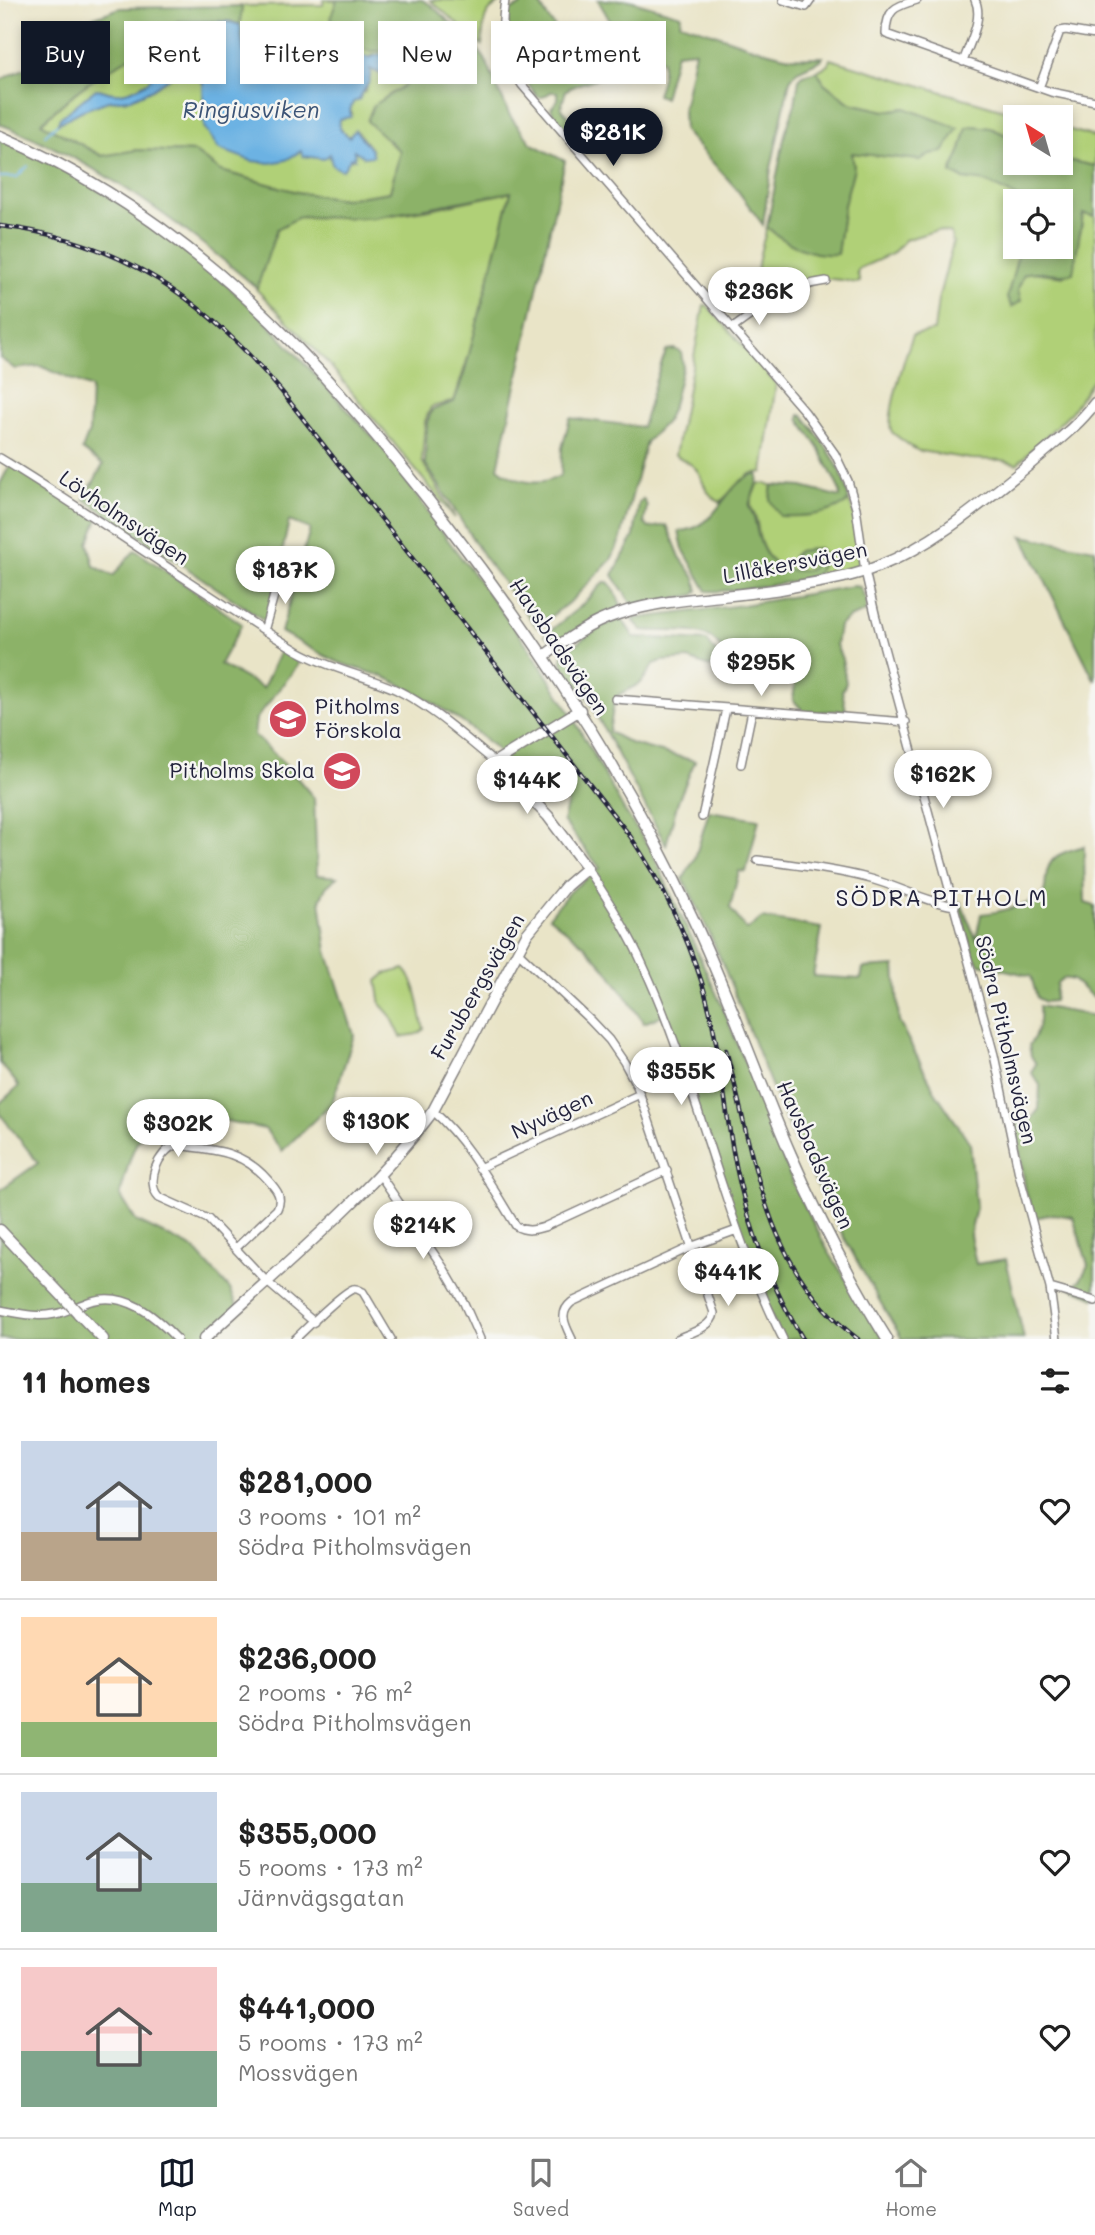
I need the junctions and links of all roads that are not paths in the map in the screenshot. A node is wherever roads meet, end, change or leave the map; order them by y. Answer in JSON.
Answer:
{"nodes":[{"id":1,"x":505,"y":0,"type":"edge"},
{"id":2,"x":783,"y":0,"type":"edge"},
{"id":3,"x":811,"y":0,"type":"edge"},
{"id":4,"x":917,"y":0,"type":"edge"},
{"id":5,"x":975,"y":0,"type":"edge"},
{"id":6,"x":1095,"y":35,"type":"edge"},
{"id":7,"x":963,"y":62,"type":"junction"},
{"id":8,"x":1039,"y":88,"type":"junction"},
{"id":9,"x":1095,"y":101,"type":"edge"},
{"id":10,"x":0,"y":136,"type":"edge"},
{"id":11,"x":826,"y":281,"type":"dead end"},
{"id":12,"x":733,"y":328,"type":"junction"},
{"id":13,"x":1095,"y":403,"type":"edge"},
{"id":14,"x":0,"y":458,"type":"edge"},
{"id":15,"x":865,"y":571,"type":"junction"},
{"id":16,"x":280,"y":574,"type":"dead end"},
{"id":17,"x":264,"y":631,"type":"junction"},
{"id":18,"x":544,"y":656,"type":"junction"},
{"id":19,"x":615,"y":699,"type":"dead end"},
{"id":20,"x":726,"y":709,"type":"junction"},
{"id":21,"x":580,"y":710,"type":"junction"},
{"id":22,"x":752,"y":711,"type":"junction"},
{"id":23,"x":906,"y":722,"type":"junction"},
{"id":24,"x":495,"y":762,"type":"junction"},
{"id":25,"x":741,"y":764,"type":"dead end"},
{"id":26,"x":702,"y":817,"type":"dead end"},
{"id":27,"x":757,"y":860,"type":"dead end"},
{"id":28,"x":587,"y":868,"type":"junction"},
{"id":29,"x":955,"y":906,"type":"junction"},
{"id":30,"x":517,"y":951,"type":"junction"},
{"id":31,"x":640,"y":1094,"type":"junction"},
{"id":32,"x":433,"y":1111,"type":"junction"},
{"id":33,"x":479,"y":1168,"type":"junction"},
{"id":34,"x":667,"y":1170,"type":"junction"},
{"id":35,"x":380,"y":1175,"type":"junction"},
{"id":36,"x":0,"y":1230,"type":"edge"},
{"id":37,"x":737,"y":1230,"type":"junction"},
{"id":38,"x":693,"y":1246,"type":"junction"},
{"id":39,"x":236,"y":1248,"type":"junction"},
{"id":40,"x":266,"y":1281,"type":"junction"},
{"id":41,"x":1050,"y":1288,"type":"junction"},
{"id":42,"x":1095,"y":1301,"type":"edge"},
{"id":43,"x":0,"y":1310,"type":"edge"},
{"id":44,"x":314,"y":1322,"type":"junction"},
{"id":45,"x":103,"y":1339,"type":"edge"},
{"id":46,"x":177,"y":1339,"type":"edge"},
{"id":47,"x":204,"y":1339,"type":"edge"},
{"id":48,"x":296,"y":1339,"type":"edge"},
{"id":49,"x":391,"y":1339,"type":"edge"},
{"id":50,"x":481,"y":1339,"type":"edge"},
{"id":51,"x":572,"y":1339,"type":"edge"},
{"id":52,"x":677,"y":1339,"type":"edge"},
{"id":53,"x":783,"y":1339,"type":"edge"},
{"id":54,"x":887,"y":1339,"type":"edge"},
{"id":55,"x":1057,"y":1339,"type":"edge"}],
"edges":[{"from":1,"to":12,"type":"street","name":"Södra Pitholmsvägen"},
{"from":2,"to":3,"type":"street"},
{"from":4,"to":7,"type":"street"},
{"from":5,"to":7,"type":"street"},
{"from":6,"to":8,"type":"street"},
{"from":7,"to":8,"type":"street"},
{"from":8,"to":9,"type":"street"},
{"from":10,"to":18,"type":"street","name":"Havsbadsvägen"},
{"from":11,"to":12,"type":"street"},
{"from":12,"to":15,"type":"street","name":"Södra Pitholmsvägen"},
{"from":13,"to":15,"type":"street","name":"Lillåkersvägen"},
{"from":14,"to":17,"type":"street","name":"Lövholmsvägen"},
{"from":15,"to":18,"type":"street","name":"Lillåkersvägen"},
{"from":15,"to":23,"type":"street","name":"Södra Pitholmsvägen"},
{"from":16,"to":17,"type":"street"},
{"from":17,"to":24,"type":"street","name":"Lövholmsvägen"},
{"from":18,"to":21,"type":"street","name":"Havsbadsvägen"},
{"from":19,"to":20,"type":"street"},
{"from":20,"to":22,"type":"street"},
{"from":20,"to":26,"type":"street"},
{"from":21,"to":24,"type":"street"},
{"from":21,"to":54,"type":"street","name":"Havsbadsvägen"},
{"from":22,"to":23,"type":"street"},
{"from":22,"to":25,"type":"street"},
{"from":23,"to":29,"type":"street","name":"Södra Pitholmsvägen"},
{"from":24,"to":28,"type":"street"},
{"from":27,"to":29,"type":"street"},
{"from":28,"to":30,"type":"street","name":"Furubergsvägen"},
{"from":28,"to":37,"type":"street"},
{"from":29,"to":41,"type":"street","name":"Södra Pitholmsvägen"},
{"from":30,"to":31,"type":"street"},
{"from":30,"to":32,"type":"street","name":"Furubergsvägen"},
{"from":31,"to":33,"type":"street","name":"Nyvägen"},
{"from":31,"to":34,"type":"street"},
{"from":32,"to":33,"type":"street"},
{"from":32,"to":35,"type":"street","name":"Furubergsvägen"},
{"from":33,"to":34,"type":"street"},
{"from":34,"to":38,"type":"street"},
{"from":35,"to":40,"type":"street","name":"Furubergsvägen"},
{"from":35,"to":50,"type":"street"},
{"from":36,"to":45,"type":"street","bridge":true},
{"from":37,"to":38,"type":"street"},
{"from":37,"to":53,"type":"street"},
{"from":38,"to":51,"type":"street"},
{"from":38,"to":52,"type":"street"},
{"from":39,"to":39,"type":"street"},
{"from":39,"to":40,"type":"street"},
{"from":40,"to":44,"type":"street"},
{"from":40,"to":47,"type":"street","name":"Furubergsvägen"},
{"from":41,"to":42,"type":"street"},
{"from":41,"to":55,"type":"street","name":"Södra Pitholmsvägen"},
{"from":43,"to":46,"type":"street"},
{"from":44,"to":48,"type":"street"},
{"from":44,"to":49,"type":"street"}]}
